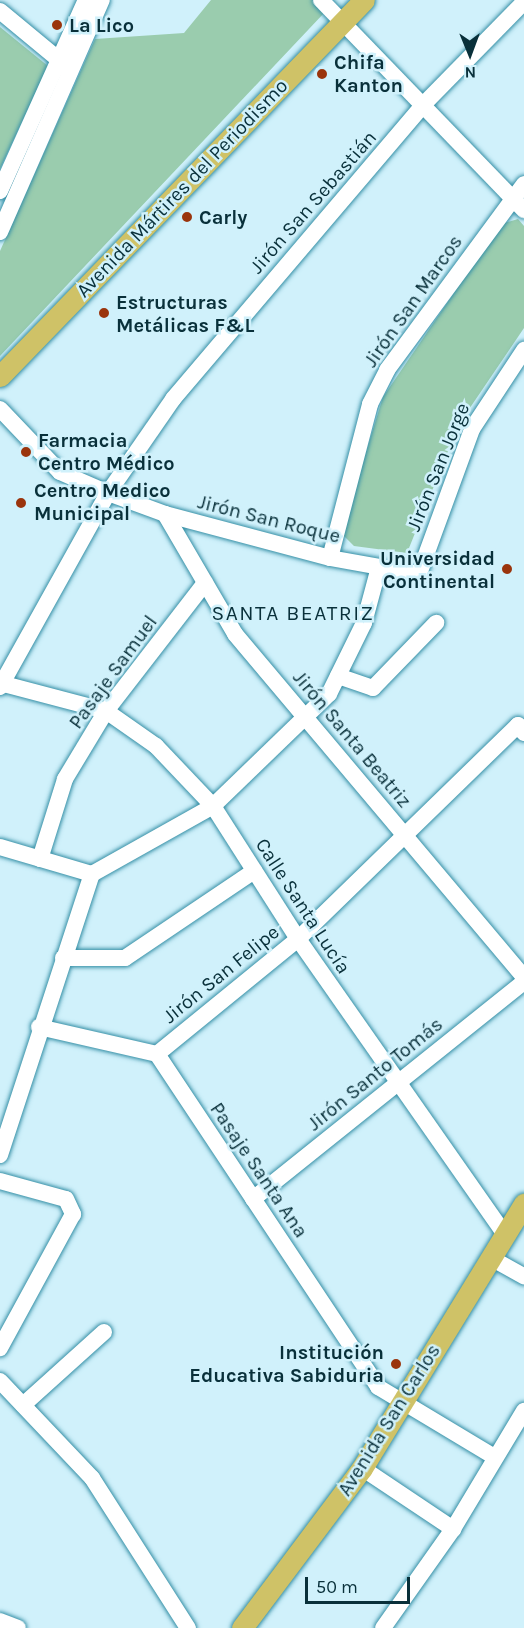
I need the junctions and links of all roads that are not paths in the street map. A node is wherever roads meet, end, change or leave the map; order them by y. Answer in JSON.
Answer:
{"nodes":[{"id":1,"x":86,"y":0,"type":"edge"},
{"id":2,"x":102,"y":0,"type":"edge"},
{"id":3,"x":321,"y":0,"type":"edge"},
{"id":4,"x":364,"y":0,"type":"edge"},
{"id":5,"x":524,"y":2,"type":"edge"},
{"id":6,"x":0,"y":11,"type":"edge"},
{"id":7,"x":343,"y":21,"type":"junction"},
{"id":8,"x":67,"y":67,"type":"junction"},
{"id":9,"x":425,"y":103,"type":"junction"},
{"id":10,"x":524,"y":184,"type":"edge"},
{"id":11,"x":0,"y":191,"type":"edge"},
{"id":12,"x":512,"y":197,"type":"junction"},
{"id":13,"x":524,"y":210,"type":"edge"},
{"id":14,"x":1,"y":227,"type":"edge"},
{"id":15,"x":524,"y":350,"type":"edge"},
{"id":16,"x":0,"y":376,"type":"edge"},
{"id":17,"x":0,"y":409,"type":"edge"},
{"id":18,"x":108,"y":493,"type":"junction"},
{"id":19,"x":165,"y":514,"type":"junction"},
{"id":20,"x":330,"y":558,"type":"junction"},
{"id":21,"x":379,"y":567,"type":"junction"},
{"id":22,"x":419,"y":574,"type":"joint"},
{"id":23,"x":205,"y":583,"type":"junction"},
{"id":24,"x":436,"y":623,"type":"dead end"},
{"id":25,"x":338,"y":676,"type":"junction"},
{"id":26,"x":0,"y":685,"type":"edge"},
{"id":27,"x":106,"y":711,"type":"junction"},
{"id":28,"x":307,"y":717,"type":"junction"},
{"id":29,"x":521,"y":729,"type":"edge"},
{"id":30,"x":213,"y":806,"type":"junction"},
{"id":31,"x":408,"y":838,"type":"junction"},
{"id":32,"x":0,"y":847,"type":"edge"},
{"id":33,"x":40,"y":859,"type":"junction"},
{"id":34,"x":254,"y":871,"type":"junction"},
{"id":35,"x":92,"y":874,"type":"junction"},
{"id":36,"x":298,"y":939,"type":"junction"},
{"id":37,"x":63,"y":958,"type":"junction"},
{"id":38,"x":524,"y":977,"type":"edge"},
{"id":39,"x":524,"y":982,"type":"edge"},
{"id":40,"x":39,"y":1027,"type":"junction"},
{"id":41,"x":157,"y":1054,"type":"junction"},
{"id":42,"x":398,"y":1083,"type":"junction"},
{"id":43,"x":0,"y":1155,"type":"edge"},
{"id":44,"x":0,"y":1181,"type":"edge"},
{"id":45,"x":253,"y":1199,"type":"junction"},
{"id":46,"x":523,"y":1209,"type":"edge"},
{"id":47,"x":505,"y":1235,"type":"junction"},
{"id":48,"x":491,"y":1258,"type":"junction"},
{"id":49,"x":524,"y":1276,"type":"edge"},
{"id":50,"x":104,"y":1332,"type":"dead end"},
{"id":51,"x":0,"y":1348,"type":"edge"},
{"id":52,"x":0,"y":1380,"type":"edge"},
{"id":53,"x":400,"y":1404,"type":"junction"},
{"id":54,"x":24,"y":1406,"type":"junction"},
{"id":55,"x":524,"y":1411,"type":"edge"},
{"id":56,"x":493,"y":1456,"type":"junction"},
{"id":57,"x":362,"y":1468,"type":"junction"},
{"id":58,"x":453,"y":1529,"type":"junction"},
{"id":59,"x":0,"y":1621,"type":"edge"},
{"id":60,"x":18,"y":1628,"type":"edge"},
{"id":61,"x":188,"y":1628,"type":"edge"},
{"id":62,"x":242,"y":1628,"type":"edge"},
{"id":63,"x":383,"y":1628,"type":"edge"}],
"edges":[{"from":1,"to":8,"type":"street"},
{"from":2,"to":8,"type":"street"},
{"from":3,"to":7,"type":"street"},
{"from":4,"to":7,"type":"main road","name":"Avenida Mártires del Periodismo"},
{"from":5,"to":9,"type":"street","name":"Jirón San Sebastián"},
{"from":6,"to":8,"type":"street"},
{"from":7,"to":9,"type":"street"},
{"from":7,"to":16,"type":"main road","name":"Avenida Mártires del Periodismo"},
{"from":8,"to":11,"type":"street"},
{"from":8,"to":14,"type":"street"},
{"from":9,"to":12,"type":"street"},
{"from":9,"to":18,"type":"street","name":"Jirón San Sebastián"},
{"from":10,"to":12,"type":"street","name":"Jirón San Marcos"},
{"from":12,"to":13,"type":"street"},
{"from":12,"to":20,"type":"street","name":"Jirón San Marcos"},
{"from":15,"to":22,"type":"street","name":"Jirón San Jorge"},
{"from":17,"to":18,"type":"street","name":"Jirón San Roque"},
{"from":18,"to":19,"type":"street","name":"Jirón San Roque"},
{"from":18,"to":26,"type":"street","name":"Jirón San Sebastián"},
{"from":19,"to":20,"type":"street","name":"Jirón San Roque"},
{"from":19,"to":23,"type":"street","name":"Jirón Santa Beatriz"},
{"from":20,"to":21,"type":"street","name":"Jirón San Roque"},
{"from":21,"to":22,"type":"street","name":"Jirón San Roque"},
{"from":21,"to":25,"type":"street"},
{"from":23,"to":27,"type":"street","name":"Pasaje Samuel"},
{"from":23,"to":28,"type":"street","name":"Jirón Santa Beatriz"},
{"from":24,"to":25,"type":"street"},
{"from":25,"to":28,"type":"street"},
{"from":26,"to":27,"type":"street","name":"Calle Santa Lucía"},
{"from":27,"to":30,"type":"street","name":"Calle Santa Lucía"},
{"from":27,"to":33,"type":"street","name":"Pasaje Samuel"},
{"from":28,"to":30,"type":"street"},
{"from":28,"to":31,"type":"street","name":"Jirón Santa Beatriz"},
{"from":29,"to":31,"type":"street","name":"Jirón San Felipe"},
{"from":30,"to":34,"type":"street","name":"Calle Santa Lucía"},
{"from":30,"to":35,"type":"street"},
{"from":31,"to":36,"type":"street","name":"Jirón San Felipe"},
{"from":31,"to":38,"type":"street","name":"Jirón Santa Beatriz"},
{"from":32,"to":33,"type":"street"},
{"from":33,"to":35,"type":"street"},
{"from":34,"to":36,"type":"street","name":"Calle Santa Lucía"},
{"from":34,"to":37,"type":"street"},
{"from":35,"to":37,"type":"street"},
{"from":36,"to":41,"type":"street","name":"Jirón San Felipe"},
{"from":36,"to":42,"type":"street","name":"Calle Santa Lucía"},
{"from":37,"to":40,"type":"street"},
{"from":39,"to":42,"type":"street","name":"Jirón Santo Tomás"},
{"from":40,"to":41,"type":"street"},
{"from":40,"to":43,"type":"street"},
{"from":41,"to":45,"type":"street","name":"Pasaje Santa Ana"},
{"from":42,"to":45,"type":"street","name":"Jirón Santo Tomás"},
{"from":42,"to":47,"type":"street","name":"Calle Santa Lucía"},
{"from":44,"to":51,"type":"street"},
{"from":45,"to":53,"type":"street","name":"Pasaje Santa Ana"},
{"from":46,"to":47,"type":"main road","name":"Avenida San Carlos"},
{"from":47,"to":48,"type":"main road","name":"Avenida San Carlos"},
{"from":48,"to":49,"type":"street"},
{"from":48,"to":53,"type":"main road","name":"Avenida San Carlos"},
{"from":50,"to":54,"type":"street"},
{"from":52,"to":54,"type":"street"},
{"from":53,"to":56,"type":"street","name":"Pasaje Santa Ana"},
{"from":53,"to":57,"type":"main road","name":"Avenida San Carlos"},
{"from":54,"to":61,"type":"street"},
{"from":55,"to":56,"type":"street"},
{"from":56,"to":58,"type":"street"},
{"from":57,"to":58,"type":"street"},
{"from":57,"to":62,"type":"main road","name":"Avenida San Carlos"},
{"from":58,"to":63,"type":"street"},
{"from":59,"to":60,"type":"street"}]}
